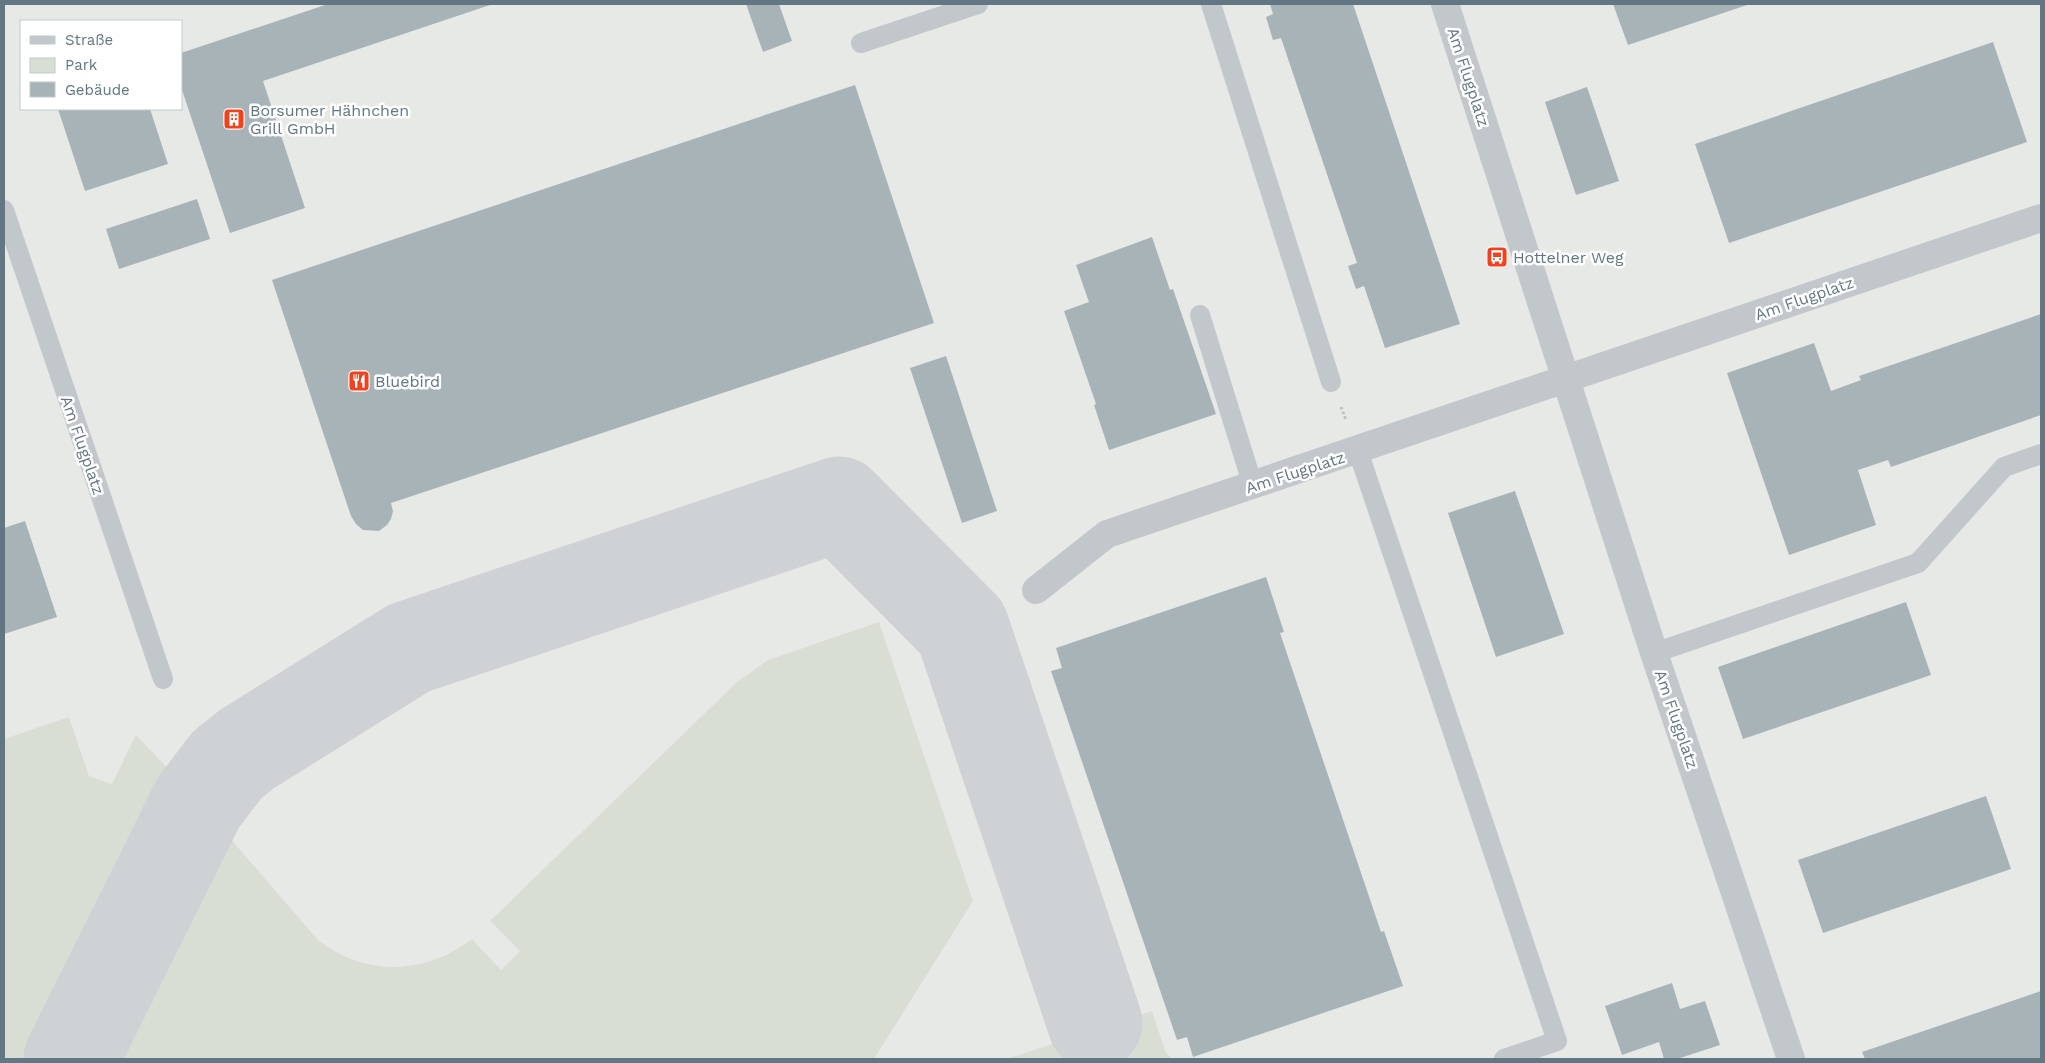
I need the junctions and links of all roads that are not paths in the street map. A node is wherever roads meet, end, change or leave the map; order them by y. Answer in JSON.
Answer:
{"nodes":[{"id":1,"x":978,"y":4,"type":"edge"},
{"id":2,"x":1210,"y":4,"type":"edge"},
{"id":3,"x":1445,"y":4,"type":"edge"},
{"id":4,"x":861,"y":43,"type":"dead end"},
{"id":5,"x":4,"y":210,"type":"edge"},
{"id":6,"x":2041,"y":218,"type":"edge"},
{"id":7,"x":12,"y":263,"type":"edge"},
{"id":8,"x":1200,"y":315,"type":"dead end"},
{"id":9,"x":1567,"y":378,"type":"junction"},
{"id":10,"x":1331,"y":382,"type":"road end"},
{"id":11,"x":1358,"y":451,"type":"junction"},
{"id":12,"x":2041,"y":454,"type":"edge"},
{"id":13,"x":1253,"y":486,"type":"junction"},
{"id":14,"x":1036,"y":590,"type":"dead end"},
{"id":15,"x":1654,"y":653,"type":"junction"},
{"id":16,"x":163,"y":679,"type":"dead end"},
{"id":17,"x":1504,"y":1059,"type":"edge"},
{"id":18,"x":1791,"y":1059,"type":"edge"}],
"edges":[{"from":1,"to":4,"type":"lane"},
{"from":2,"to":10,"type":"lane"},
{"from":3,"to":9,"type":"street","name":"Am Flugplatz"},
{"from":5,"to":7,"type":"lane","name":"Am Flugplatz"},
{"from":6,"to":9,"type":"street","name":"Am Flugplatz"},
{"from":7,"to":16,"type":"lane","name":"Am Flugplatz"},
{"from":8,"to":13,"type":"lane"},
{"from":9,"to":11,"type":"street","name":"Am Flugplatz"},
{"from":9,"to":15,"type":"street","name":"Am Flugplatz"},
{"from":11,"to":13,"type":"street","name":"Am Flugplatz"},
{"from":11,"to":17,"type":"lane"},
{"from":12,"to":15,"type":"lane"},
{"from":13,"to":14,"type":"street","name":"Am Flugplatz"},
{"from":15,"to":18,"type":"street","name":"Am Flugplatz"}]}
